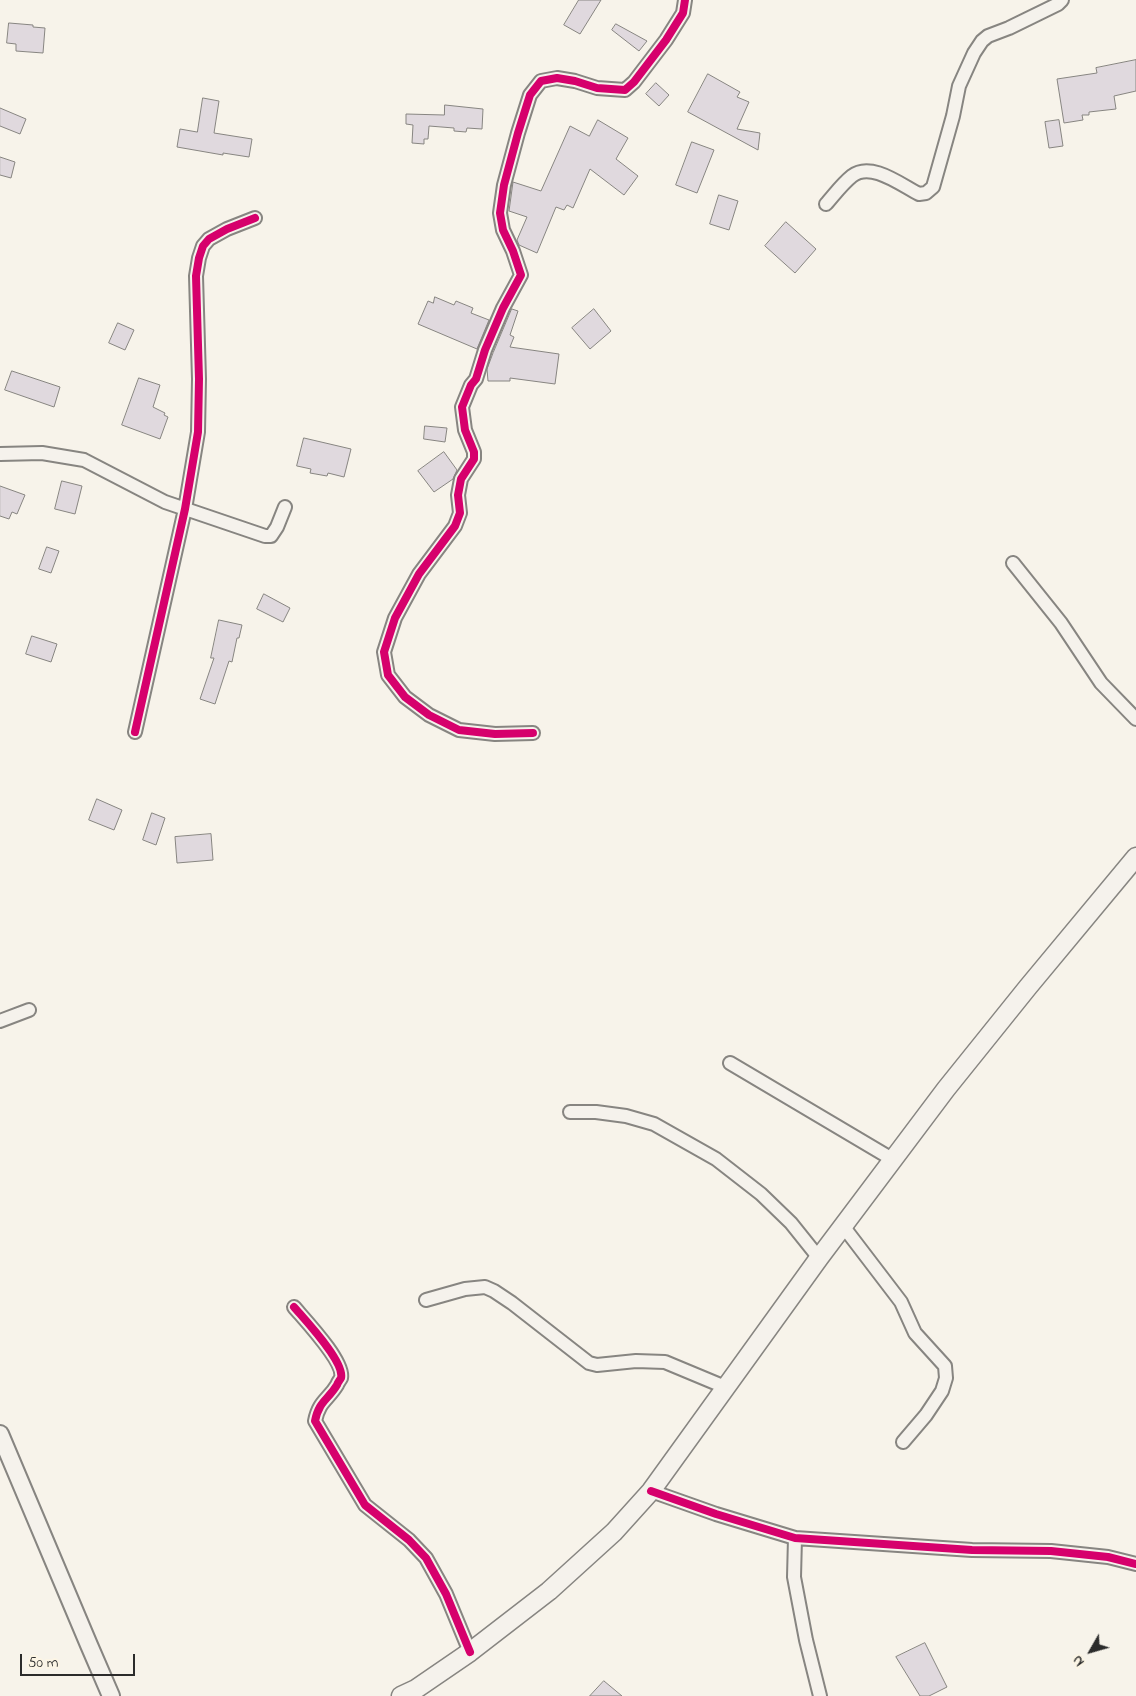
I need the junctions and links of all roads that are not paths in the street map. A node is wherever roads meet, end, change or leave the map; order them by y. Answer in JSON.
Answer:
{"nodes":[{"id":1,"x":685,"y":0,"type":"edge"},
{"id":2,"x":1062,"y":0,"type":"edge"},
{"id":3,"x":826,"y":204,"type":"dead end"},
{"id":4,"x":254,"y":218,"type":"dead end"},
{"id":5,"x":0,"y":454,"type":"edge"},
{"id":6,"x":285,"y":507,"type":"dead end"},
{"id":7,"x":185,"y":509,"type":"junction"},
{"id":8,"x":1013,"y":563,"type":"dead end"},
{"id":9,"x":1136,"y":719,"type":"edge"},
{"id":10,"x":135,"y":732,"type":"dead end"},
{"id":11,"x":533,"y":733,"type":"dead end"},
{"id":12,"x":1136,"y":857,"type":"edge"},
{"id":13,"x":29,"y":1010,"type":"dead end"},
{"id":14,"x":0,"y":1021,"type":"edge"},
{"id":15,"x":730,"y":1063,"type":"dead end"},
{"id":16,"x":570,"y":1112,"type":"dead end"},
{"id":17,"x":892,"y":1160,"type":"junction"},
{"id":18,"x":843,"y":1226,"type":"junction"},
{"id":19,"x":819,"y":1258,"type":"junction"},
{"id":20,"x":426,"y":1300,"type":"dead end"},
{"id":21,"x":294,"y":1307,"type":"dead end"},
{"id":22,"x":725,"y":1387,"type":"junction"},
{"id":23,"x":0,"y":1434,"type":"edge"},
{"id":24,"x":903,"y":1442,"type":"dead end"},
{"id":25,"x":651,"y":1490,"type":"junction"},
{"id":26,"x":795,"y":1538,"type":"junction"},
{"id":27,"x":1136,"y":1564,"type":"edge"},
{"id":28,"x":470,"y":1652,"type":"junction"},
{"id":29,"x":410,"y":1694,"type":"edge"},
{"id":30,"x":111,"y":1696,"type":"edge"},
{"id":31,"x":820,"y":1696,"type":"edge"}],
"edges":[{"from":1,"to":11,"type":"street"},
{"from":2,"to":3,"type":"street"},
{"from":4,"to":7,"type":"street"},
{"from":5,"to":7,"type":"street"},
{"from":6,"to":7,"type":"street"},
{"from":7,"to":10,"type":"street"},
{"from":8,"to":9,"type":"street"},
{"from":12,"to":17,"type":"main road"},
{"from":13,"to":14,"type":"street"},
{"from":15,"to":17,"type":"street"},
{"from":16,"to":19,"type":"street"},
{"from":17,"to":18,"type":"main road"},
{"from":18,"to":19,"type":"main road"},
{"from":18,"to":24,"type":"street"},
{"from":19,"to":22,"type":"main road"},
{"from":20,"to":22,"type":"street"},
{"from":21,"to":28,"type":"street"},
{"from":22,"to":25,"type":"main road"},
{"from":23,"to":30,"type":"street"},
{"from":25,"to":26,"type":"street"},
{"from":25,"to":28,"type":"main road"},
{"from":26,"to":27,"type":"street"},
{"from":26,"to":31,"type":"street"},
{"from":28,"to":29,"type":"main road"}]}
